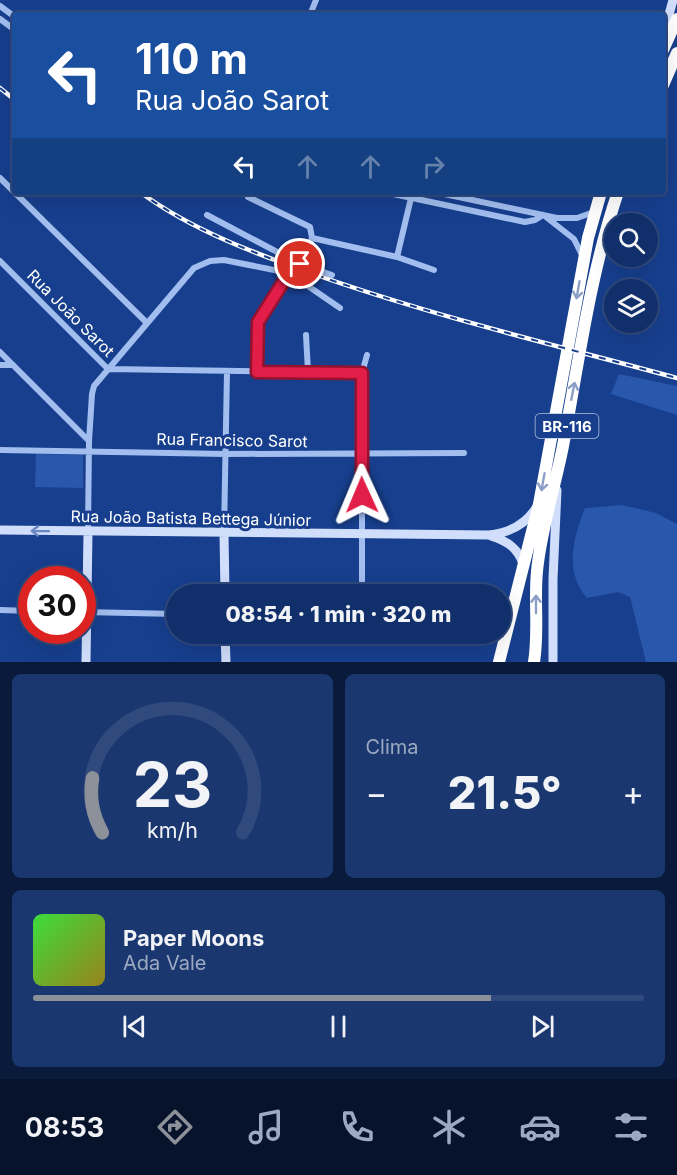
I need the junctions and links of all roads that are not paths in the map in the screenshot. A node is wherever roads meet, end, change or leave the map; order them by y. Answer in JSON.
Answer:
{"nodes":[{"id":1,"x":673,"y":0,"type":"edge"},
{"id":2,"x":677,"y":19,"type":"edge"},
{"id":3,"x":666,"y":25,"type":"edge"},
{"id":4,"x":666,"y":43,"type":"edge"},
{"id":5,"x":676,"y":56,"type":"edge"},
{"id":6,"x":666,"y":78,"type":"edge"},
{"id":7,"x":0,"y":178,"type":"edge"},
{"id":8,"x":12,"y":190,"type":"edge"},
{"id":9,"x":17,"y":195,"type":"edge"},
{"id":10,"x":249,"y":195,"type":"edge"},
{"id":11,"x":398,"y":195,"type":"edge"},
{"id":12,"x":449,"y":195,"type":"edge"},
{"id":13,"x":600,"y":195,"type":"edge"},
{"id":14,"x":617,"y":195,"type":"edge"},
{"id":15,"x":458,"y":197,"type":"junction"},
{"id":16,"x":411,"y":198,"type":"junction"},
{"id":17,"x":454,"y":207,"type":"junction"},
{"id":18,"x":594,"y":212,"type":"junction"},
{"id":19,"x":207,"y":215,"type":"dead end"},
{"id":20,"x":543,"y":215,"type":"junction"},
{"id":21,"x":312,"y":238,"type":"junction"},
{"id":22,"x":397,"y":257,"type":"junction"},
{"id":23,"x":584,"y":260,"type":"junction"},
{"id":24,"x":0,"y":261,"type":"edge"},
{"id":25,"x":300,"y":264,"type":"junction"},
{"id":26,"x":434,"y":270,"type":"dead end"},
{"id":27,"x":289,"y":273,"type":"junction"},
{"id":28,"x":332,"y":275,"type":"dead end"},
{"id":29,"x":340,"y":308,"type":"dead end"},
{"id":30,"x":147,"y":323,"type":"junction"},
{"id":31,"x":306,"y":335,"type":"dead end"},
{"id":32,"x":0,"y":352,"type":"edge"},
{"id":33,"x":367,"y":355,"type":"dead end"},
{"id":34,"x":0,"y":365,"type":"edge"},
{"id":35,"x":13,"y":365,"type":"junction"},
{"id":36,"x":108,"y":369,"type":"junction"},
{"id":37,"x":308,"y":371,"type":"junction"},
{"id":38,"x":227,"y":372,"type":"junction"},
{"id":39,"x":257,"y":372,"type":"junction"},
{"id":40,"x":362,"y":373,"type":"junction"},
{"id":41,"x":89,"y":441,"type":"junction"},
{"id":42,"x":0,"y":450,"type":"edge"},
{"id":43,"x":89,"y":450,"type":"junction"},
{"id":44,"x":464,"y":453,"type":"dead end"},
{"id":45,"x":226,"y":454,"type":"junction"},
{"id":46,"x":362,"y":455,"type":"junction"},
{"id":47,"x":557,"y":476,"type":"junction"},
{"id":48,"x":539,"y":504,"type":"junction"},
{"id":49,"x":0,"y":531,"type":"edge"},
{"id":50,"x":88,"y":532,"type":"junction"},
{"id":51,"x":224,"y":533,"type":"junction"},
{"id":52,"x":363,"y":534,"type":"junction"},
{"id":53,"x":489,"y":536,"type":"junction"},
{"id":54,"x":523,"y":564,"type":"junction"},
{"id":55,"x":86,"y":566,"type":"edge"},
{"id":56,"x":225,"y":584,"type":"edge"},
{"id":57,"x":362,"y":584,"type":"edge"},
{"id":58,"x":0,"y":610,"type":"edge"},
{"id":59,"x":18,"y":611,"type":"edge"},
{"id":60,"x":96,"y":612,"type":"edge"},
{"id":61,"x":166,"y":614,"type":"edge"},
{"id":62,"x":85,"y":644,"type":"edge"},
{"id":63,"x":225,"y":644,"type":"edge"},
{"id":64,"x":86,"y":662,"type":"edge"},
{"id":65,"x":226,"y":662,"type":"edge"},
{"id":66,"x":499,"y":662,"type":"edge"},
{"id":67,"x":534,"y":662,"type":"edge"},
{"id":68,"x":553,"y":662,"type":"edge"}],
"edges":[{"from":1,"to":3,"type":"main road"},
{"from":2,"to":4,"type":"highway"},
{"from":5,"to":6,"type":"highway"},
{"from":7,"to":8,"type":"street"},
{"from":9,"to":30,"type":"street"},
{"from":10,"to":21,"type":"street"},
{"from":11,"to":16,"type":"street"},
{"from":12,"to":15,"type":"street"},
{"from":13,"to":18,"type":"highway","number":"BR-116"},
{"from":47,"to":14,"type":"highway","number":"BR-116","one_way":true},
{"from":15,"to":17,"type":"street"},
{"from":15,"to":20,"type":"street"},
{"from":16,"to":17,"type":"street"},
{"from":16,"to":22,"type":"street"},
{"from":17,"to":20,"type":"street"},
{"from":18,"to":20,"type":"street"},
{"from":18,"to":23,"type":"highway","number":"BR-116"},
{"from":19,"to":25,"type":"street"},
{"from":20,"to":23,"type":"street"},
{"from":21,"to":22,"type":"street"},
{"from":21,"to":25,"type":"street"},
{"from":22,"to":26,"type":"street"},
{"from":23,"to":48,"type":"highway","number":"BR-116","one_way":true},
{"from":24,"to":36,"type":"street","name":"Rua João Sarot"},
{"from":25,"to":27,"type":"street"},
{"from":25,"to":28,"type":"street"},
{"from":27,"to":29,"type":"street"},
{"from":27,"to":30,"type":"street"},
{"from":27,"to":39,"type":"street"},
{"from":30,"to":36,"type":"street"},
{"from":31,"to":37,"type":"street"},
{"from":32,"to":35,"type":"street"},
{"from":33,"to":40,"type":"street"},
{"from":34,"to":35,"type":"street"},
{"from":35,"to":41,"type":"street"},
{"from":36,"to":38,"type":"street","name":"Rua João Sarot"},
{"from":36,"to":41,"type":"street"},
{"from":37,"to":39,"type":"street","name":"Rua João Sarot"},
{"from":37,"to":40,"type":"street","name":"Rua João Sarot"},
{"from":38,"to":39,"type":"street","name":"Rua João Sarot"},
{"from":38,"to":45,"type":"street"},
{"from":40,"to":46,"type":"street"},
{"from":41,"to":43,"type":"street"},
{"from":42,"to":43,"type":"street","name":"Rua Francisco Sarot"},
{"from":43,"to":45,"type":"street","name":"Rua Francisco Sarot"},
{"from":43,"to":50,"type":"street"},
{"from":44,"to":46,"type":"street","name":"Rua Francisco Sarot"},
{"from":45,"to":46,"type":"street","name":"Rua Francisco Sarot"},
{"from":45,"to":51,"type":"street"},
{"from":46,"to":52,"type":"street"},
{"from":67,"to":47,"type":"highway","number":"BR-116","one_way":true},
{"from":47,"to":68,"type":"main road"},
{"from":48,"to":53,"type":"main road","name":"Rua João Batista Bettega Júnior"},
{"from":48,"to":54,"type":"highway","number":"BR-116"},
{"from":50,"to":49,"type":"main road","name":"Rua João Batista Bettega Júnior","one_way":true},
{"from":50,"to":51,"type":"main road","name":"Rua João Batista Bettega Júnior"},
{"from":50,"to":55,"type":"main road"},
{"from":51,"to":52,"type":"main road","name":"Rua João Batista Bettega Júnior"},
{"from":51,"to":56,"type":"main road"},
{"from":52,"to":53,"type":"main road","name":"Rua João Batista Bettega Júnior"},
{"from":52,"to":57,"type":"street"},
{"from":53,"to":54,"type":"main road","name":"Rua João Batista Bettega Júnior"},
{"from":54,"to":66,"type":"highway","number":"BR-116"},
{"from":58,"to":59,"type":"street"},
{"from":60,"to":61,"type":"street"},
{"from":62,"to":64,"type":"main road"},
{"from":63,"to":65,"type":"main road"}]}
